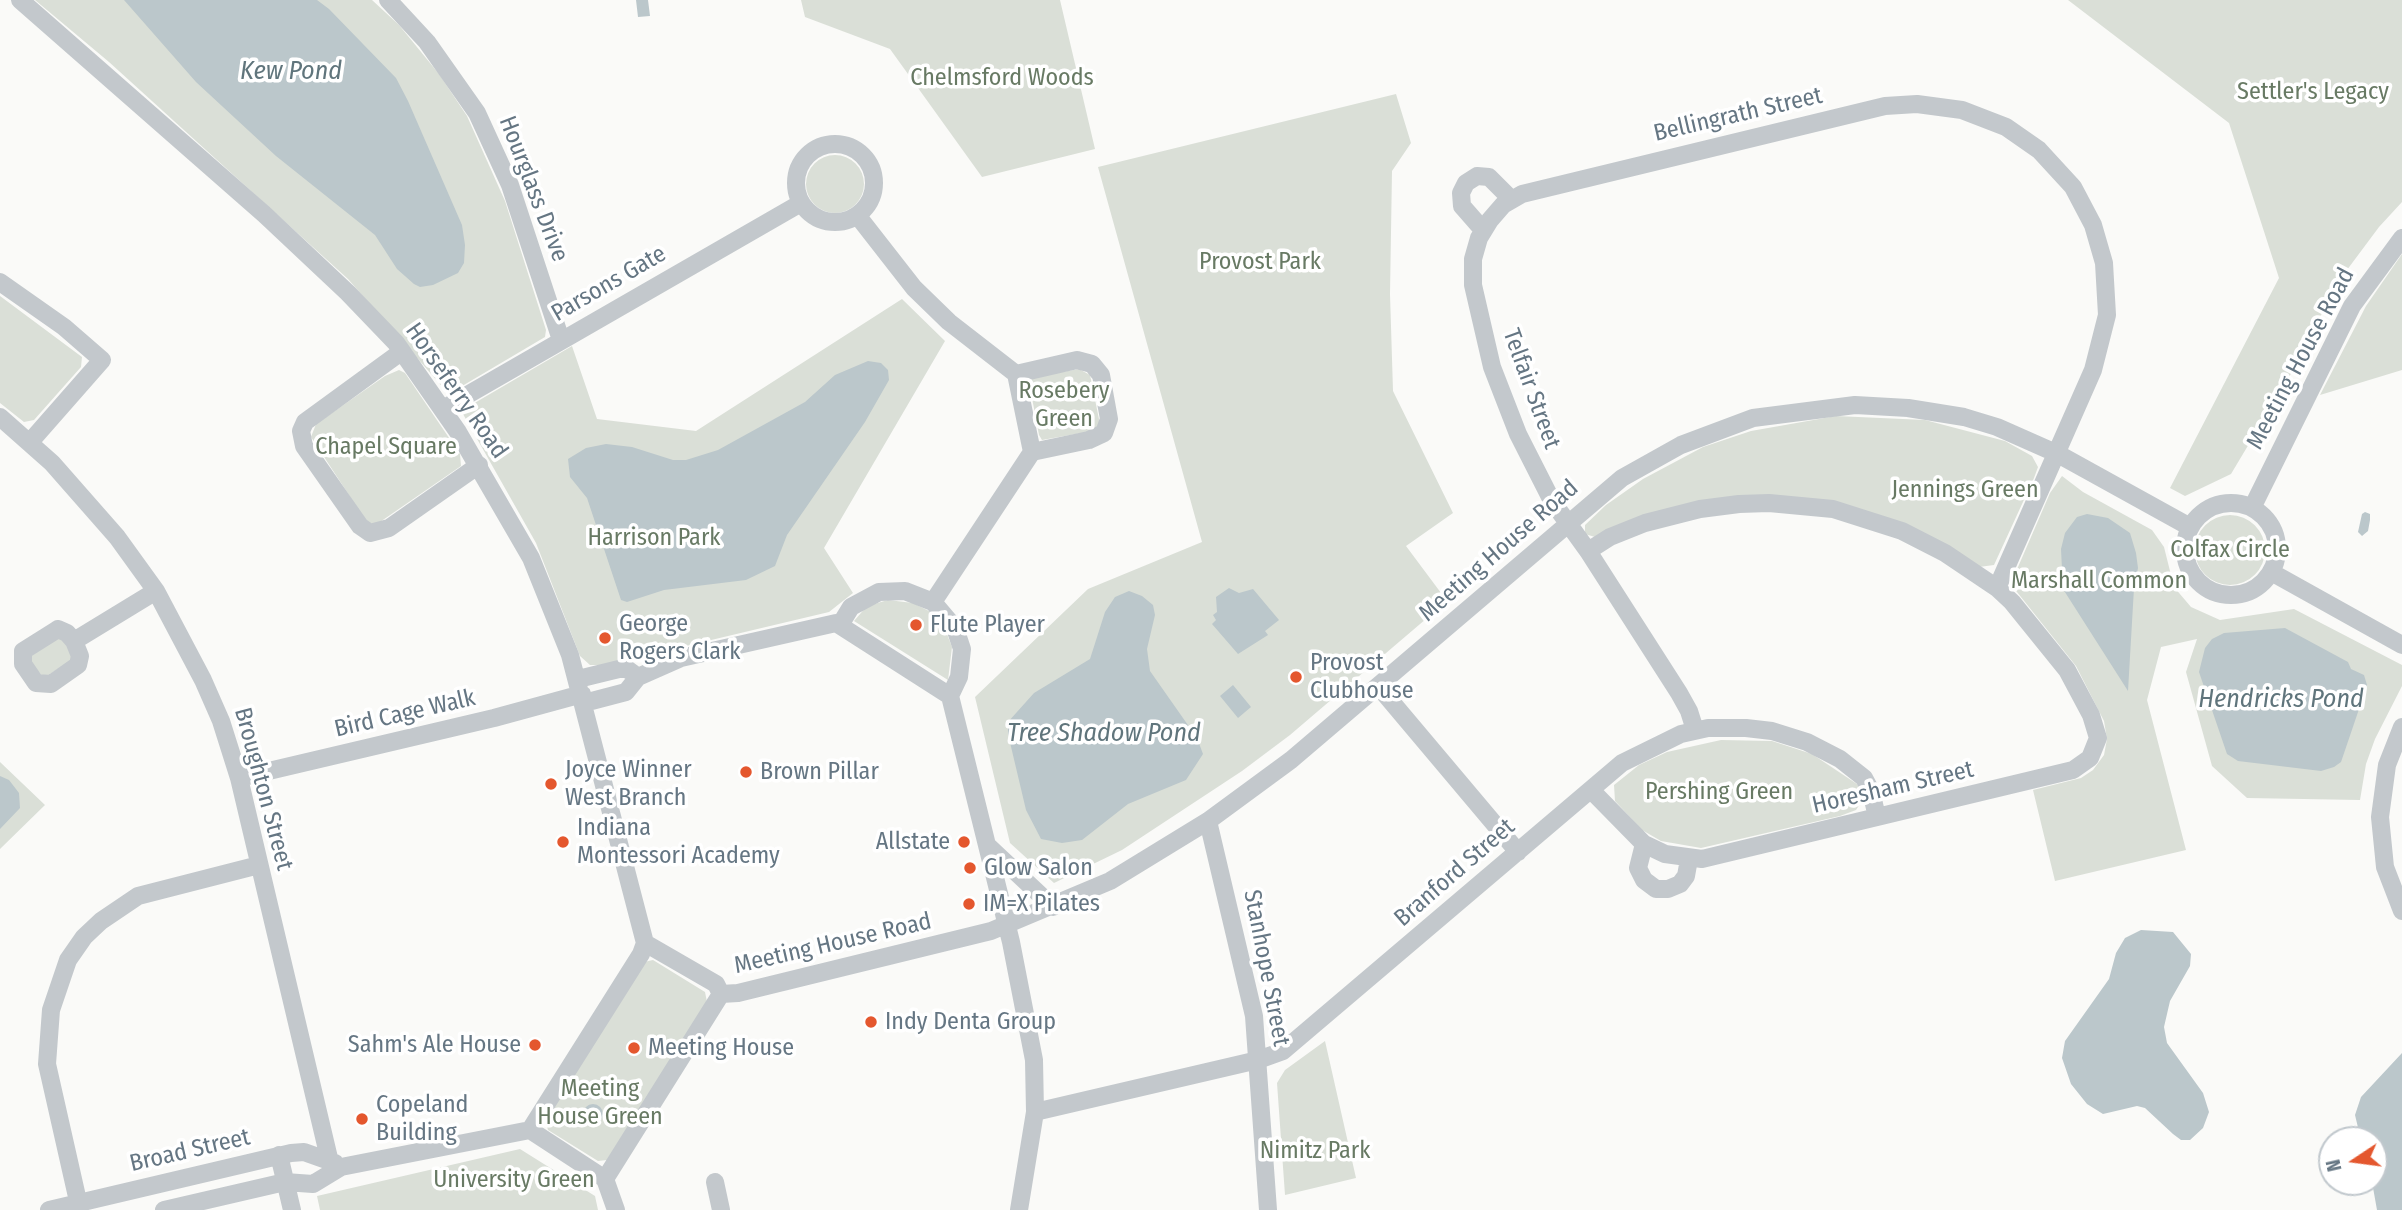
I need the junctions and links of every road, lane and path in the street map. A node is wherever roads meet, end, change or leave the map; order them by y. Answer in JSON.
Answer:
{"nodes":[{"id":1,"x":20,"y":0,"type":"edge"},
{"id":2,"x":388,"y":0,"type":"edge"},
{"id":3,"x":1511,"y":199,"type":"junction"},
{"id":4,"x":801,"y":203,"type":"junction"},
{"id":5,"x":857,"y":215,"type":"junction"},
{"id":6,"x":1483,"y":230,"type":"junction"},
{"id":7,"x":2402,"y":237,"type":"edge"},
{"id":8,"x":0,"y":282,"type":"edge"},
{"id":9,"x":561,"y":340,"type":"junction"},
{"id":10,"x":401,"y":352,"type":"junction"},
{"id":11,"x":1016,"y":373,"type":"junction"},
{"id":12,"x":443,"y":409,"type":"junction"},
{"id":13,"x":0,"y":417,"type":"edge"},
{"id":14,"x":30,"y":442,"type":"junction"},
{"id":15,"x":1032,"y":452,"type":"junction"},
{"id":16,"x":2058,"y":454,"type":"junction"},
{"id":17,"x":479,"y":465,"type":"junction"},
{"id":18,"x":2252,"y":508,"type":"junction"},
{"id":19,"x":1566,"y":525,"type":"junction"},
{"id":20,"x":2190,"y":527,"type":"junction"},
{"id":21,"x":1588,"y":551,"type":"junction"},
{"id":22,"x":2271,"y":572,"type":"junction"},
{"id":23,"x":1997,"y":588,"type":"junction"},
{"id":24,"x":156,"y":591,"type":"junction"},
{"id":25,"x":933,"y":602,"type":"junction"},
{"id":26,"x":840,"y":625,"type":"junction"},
{"id":27,"x":74,"y":641,"type":"dead end"},
{"id":28,"x":2402,"y":645,"type":"edge"},
{"id":29,"x":638,"y":677,"type":"junction"},
{"id":30,"x":1379,"y":687,"type":"junction"},
{"id":31,"x":581,"y":692,"type":"junction"},
{"id":32,"x":950,"y":696,"type":"junction"},
{"id":33,"x":2402,"y":727,"type":"edge"},
{"id":34,"x":1695,"y":730,"type":"junction"},
{"id":35,"x":239,"y":778,"type":"junction"},
{"id":36,"x":1591,"y":790,"type":"junction"},
{"id":37,"x":1877,"y":817,"type":"junction"},
{"id":38,"x":1208,"y":821,"type":"junction"},
{"id":39,"x":1644,"y":844,"type":"junction"},
{"id":40,"x":986,"y":845,"type":"junction"},
{"id":41,"x":1518,"y":852,"type":"junction"},
{"id":42,"x":1689,"y":859,"type":"junction"},
{"id":43,"x":259,"y":865,"type":"junction"},
{"id":44,"x":1053,"y":907,"type":"junction"},
{"id":45,"x":2402,"y":911,"type":"edge"},
{"id":46,"x":1006,"y":925,"type":"junction"},
{"id":47,"x":645,"y":943,"type":"junction"},
{"id":48,"x":721,"y":994,"type":"junction"},
{"id":49,"x":1258,"y":1060,"type":"junction"},
{"id":50,"x":1035,"y":1112,"type":"junction"},
{"id":51,"x":530,"y":1130,"type":"junction"},
{"id":52,"x":278,"y":1155,"type":"junction"},
{"id":53,"x":335,"y":1162,"type":"junction"},
{"id":54,"x":605,"y":1179,"type":"junction"},
{"id":55,"x":285,"y":1182,"type":"junction"},
{"id":56,"x":715,"y":1182,"type":"dead end"},
{"id":57,"x":79,"y":1206,"type":"edge"},
{"id":58,"x":49,"y":1210,"type":"edge"},
{"id":59,"x":164,"y":1210,"type":"edge"},
{"id":60,"x":292,"y":1210,"type":"edge"},
{"id":61,"x":616,"y":1210,"type":"edge"},
{"id":62,"x":721,"y":1210,"type":"edge"},
{"id":63,"x":1019,"y":1210,"type":"edge"},
{"id":64,"x":1268,"y":1210,"type":"edge"}],
"edges":[{"from":1,"to":10,"type":"street","name":"Horseferry Road"},
{"from":2,"to":9,"type":"street","name":"Hourglass Drive"},
{"from":3,"to":6,"type":"street","name":"Bellingrath Street"},
{"from":3,"to":6,"type":"street"},
{"from":3,"to":16,"type":"street","name":"Bellingrath Street"},
{"from":4,"to":5,"type":"street"},
{"from":4,"to":5,"type":"street"},
{"from":4,"to":9,"type":"street","name":"Parsons Gate"},
{"from":5,"to":11,"type":"street"},
{"from":6,"to":19,"type":"street","name":"Telfair Street"},
{"from":7,"to":18,"type":"street","name":"Meeting House Road"},
{"from":8,"to":14,"type":"street"},
{"from":9,"to":12,"type":"street","name":"Parsons Gate"},
{"from":10,"to":12,"type":"street","name":"Horseferry Road"},
{"from":10,"to":17,"type":"street"},
{"from":11,"to":15,"type":"street"},
{"from":11,"to":15,"type":"street"},
{"from":12,"to":17,"type":"street","name":"Horseferry Road"},
{"from":13,"to":14,"type":"street","name":"Broughton Street"},
{"from":14,"to":24,"type":"street","name":"Broughton Street"},
{"from":15,"to":25,"type":"street"},
{"from":16,"to":19,"type":"street","name":"Meeting House Road"},
{"from":16,"to":20,"type":"street","name":"Meeting House Road"},
{"from":16,"to":23,"type":"street","name":"Bellingrath Street"},
{"from":17,"to":31,"type":"street","name":"Horseferry Road"},
{"from":18,"to":20,"type":"street"},
{"from":18,"to":22,"type":"street"},
{"from":19,"to":21,"type":"street","name":"Telfair Street"},
{"from":19,"to":30,"type":"street","name":"Meeting House Road"},
{"from":20,"to":22,"type":"street"},
{"from":21,"to":23,"type":"street"},
{"from":21,"to":34,"type":"street","name":"Telfair Street"},
{"from":22,"to":28,"type":"street"},
{"from":23,"to":37,"type":"street","name":"Horesham Street"},
{"from":24,"to":27,"type":"street"},
{"from":24,"to":35,"type":"street","name":"Broughton Street"},
{"from":25,"to":26,"type":"street"},
{"from":25,"to":32,"type":"street"},
{"from":26,"to":29,"type":"street","name":"Bird Cage Walk"},
{"from":26,"to":32,"type":"street"},
{"from":29,"to":31,"type":"street","name":"Bird Cage Walk"},
{"from":29,"to":31,"type":"street","name":"Bird Cage Walk"},
{"from":30,"to":38,"type":"street","name":"Meeting House Road"},
{"from":30,"to":41,"type":"street"},
{"from":31,"to":35,"type":"street","name":"Bird Cage Walk"},
{"from":31,"to":47,"type":"street","name":"Horseferry Road"},
{"from":32,"to":40,"type":"street"},
{"from":33,"to":45,"type":"street"},
{"from":34,"to":36,"type":"street","name":"Branford Street"},
{"from":34,"to":37,"type":"street","name":"Branford Street"},
{"from":35,"to":43,"type":"street","name":"Broughton Street"},
{"from":36,"to":39,"type":"street","name":"Horesham Street"},
{"from":36,"to":41,"type":"street","name":"Branford Street"},
{"from":37,"to":42,"type":"street","name":"Horesham Street"},
{"from":38,"to":44,"type":"street","name":"Meeting House Road"},
{"from":38,"to":49,"type":"street","name":"Stanhope Street"},
{"from":39,"to":42,"type":"street","name":"Horesham Street"},
{"from":39,"to":42,"type":"street"},
{"from":40,"to":44,"type":"street"},
{"from":40,"to":46,"type":"street"},
{"from":41,"to":49,"type":"street","name":"Branford Street"},
{"from":43,"to":53,"type":"street","name":"Broughton Street"},
{"from":43,"to":57,"type":"street"},
{"from":44,"to":46,"type":"street","name":"Meeting House Road"},
{"from":46,"to":48,"type":"street","name":"Meeting House Road"},
{"from":46,"to":50,"type":"street"},
{"from":47,"to":48,"type":"street"},
{"from":47,"to":51,"type":"street"},
{"from":48,"to":54,"type":"street"},
{"from":49,"to":50,"type":"street","name":"Branford Street"},
{"from":49,"to":64,"type":"street","name":"Stanhope Street"},
{"from":50,"to":63,"type":"street"},
{"from":51,"to":53,"type":"street","name":"Broad Street"},
{"from":51,"to":54,"type":"street"},
{"from":52,"to":53,"type":"street","name":"Broad Street"},
{"from":52,"to":55,"type":"street"},
{"from":52,"to":57,"type":"street","name":"Broad Street"},
{"from":53,"to":55,"type":"street","name":"Broad Street"},
{"from":54,"to":61,"type":"street"},
{"from":55,"to":59,"type":"street","name":"Broad Street"},
{"from":55,"to":60,"type":"street"},
{"from":56,"to":62,"type":"street"},
{"from":57,"to":58,"type":"street","name":"Broad Street"}]}
